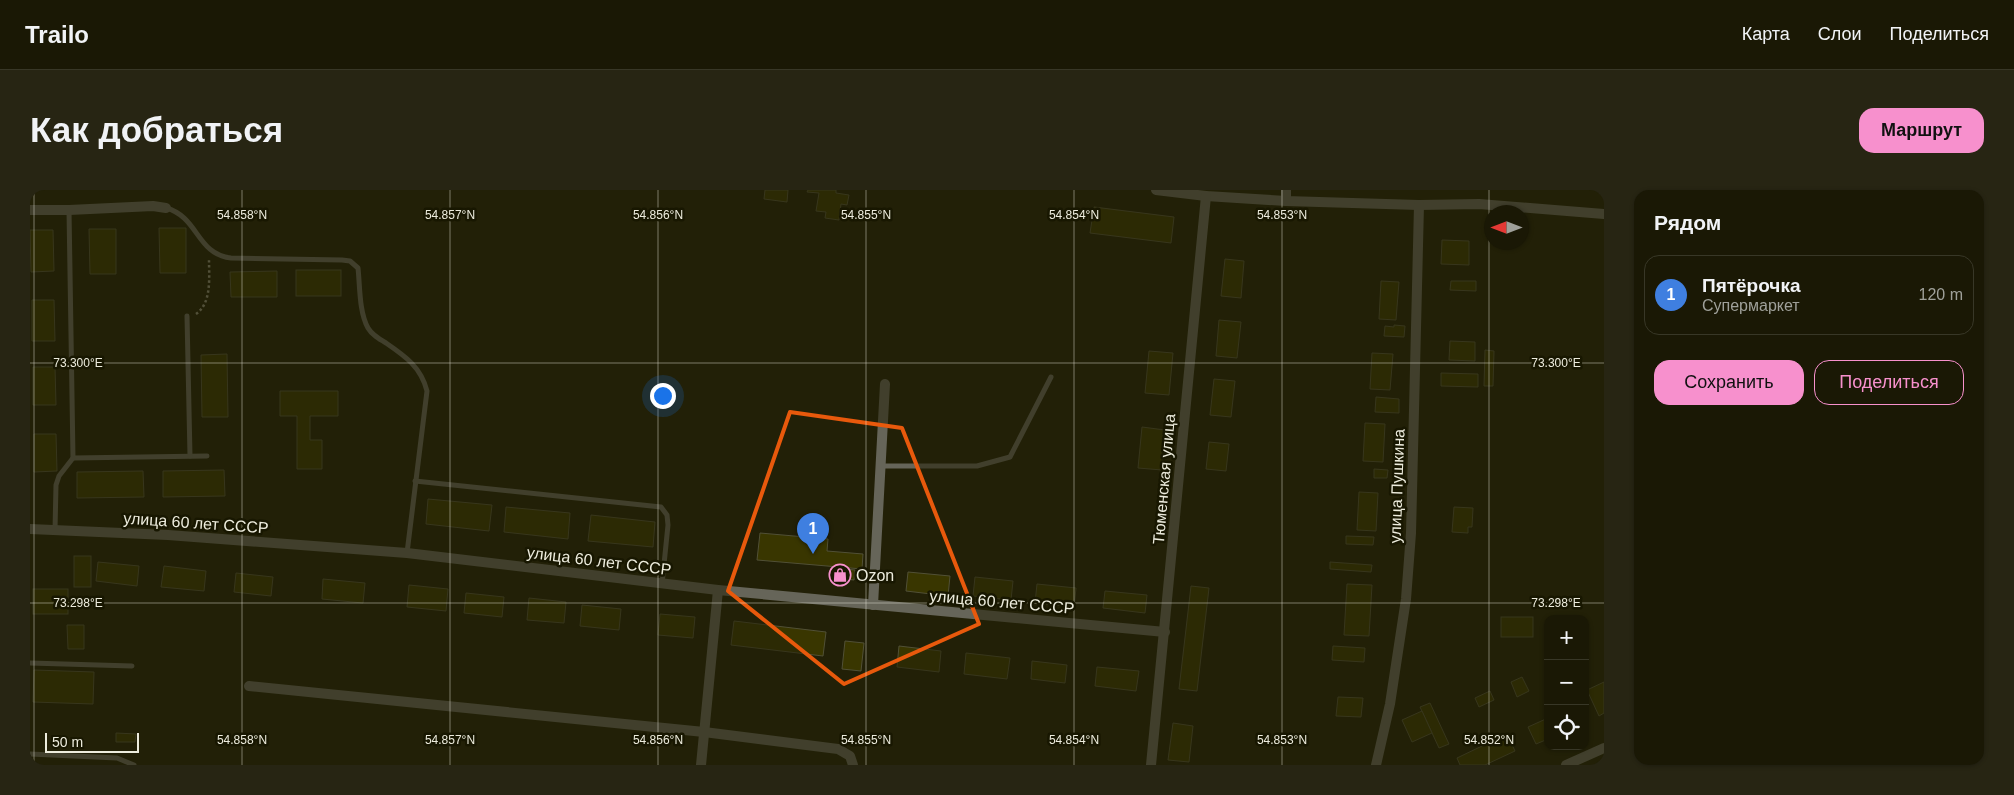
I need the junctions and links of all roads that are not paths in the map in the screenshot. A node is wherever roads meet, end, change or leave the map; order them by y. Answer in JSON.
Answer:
{"nodes":[{"id":1,"x":1156,"y":190,"type":"edge"},
{"id":2,"x":1286,"y":190,"type":"edge"},
{"id":3,"x":1206,"y":196,"type":"junction"},
{"id":4,"x":1286,"y":201,"type":"junction"},
{"id":5,"x":1419,"y":205,"type":"junction"},
{"id":6,"x":166,"y":208,"type":"joint"},
{"id":7,"x":30,"y":210,"type":"edge"},
{"id":8,"x":69,"y":210,"type":"junction"},
{"id":9,"x":1604,"y":214,"type":"edge"},
{"id":10,"x":187,"y":316,"type":"road end"},
{"id":11,"x":1051,"y":377,"type":"dead end"},
{"id":12,"x":885,"y":384,"type":"dead end"},
{"id":13,"x":190,"y":456,"type":"junction"},
{"id":14,"x":207,"y":456,"type":"dead end"},
{"id":15,"x":73,"y":458,"type":"junction"},
{"id":16,"x":880,"y":466,"type":"junction"},
{"id":17,"x":414,"y":481,"type":"junction"},
{"id":18,"x":30,"y":529,"type":"edge"},
{"id":19,"x":55,"y":530,"type":"junction"},
{"id":20,"x":407,"y":553,"type":"junction"},
{"id":21,"x":662,"y":584,"type":"junction"},
{"id":22,"x":718,"y":590,"type":"junction"},
{"id":23,"x":873,"y":605,"type":"junction"},
{"id":24,"x":1165,"y":632,"type":"junction"},
{"id":25,"x":30,"y":663,"type":"edge"},
{"id":26,"x":132,"y":666,"type":"dead end"},
{"id":27,"x":249,"y":686,"type":"dead end"},
{"id":28,"x":704,"y":732,"type":"junction"},
{"id":29,"x":1604,"y":748,"type":"edge"},
{"id":30,"x":30,"y":754,"type":"edge"},
{"id":31,"x":134,"y":765,"type":"edge"},
{"id":32,"x":701,"y":765,"type":"edge"},
{"id":33,"x":853,"y":765,"type":"edge"},
{"id":34,"x":1151,"y":765,"type":"edge"},
{"id":35,"x":1376,"y":765,"type":"edge"},
{"id":36,"x":1566,"y":765,"type":"edge"}],
"edges":[{"from":1,"to":3,"type":"street"},
{"from":2,"to":4,"type":"street"},
{"from":3,"to":4,"type":"street"},
{"from":3,"to":24,"type":"street","name":"Тюменская улица"},
{"from":4,"to":5,"type":"street"},
{"from":5,"to":9,"type":"street"},
{"from":5,"to":35,"type":"street","name":"улица Пушкина"},
{"from":6,"to":8,"type":"street"},
{"from":6,"to":17,"type":"lane"},
{"from":7,"to":8,"type":"street"},
{"from":8,"to":15,"type":"lane"},
{"from":10,"to":13,"type":"lane"},
{"from":11,"to":16,"type":"lane"},
{"from":12,"to":16,"type":"street"},
{"from":13,"to":14,"type":"lane"},
{"from":13,"to":15,"type":"lane"},
{"from":15,"to":19,"type":"lane"},
{"from":16,"to":23,"type":"street"},
{"from":17,"to":20,"type":"lane"},
{"from":17,"to":21,"type":"lane"},
{"from":18,"to":19,"type":"street","name":"улица 60 лет СССР"},
{"from":19,"to":20,"type":"street","name":"улица 60 лет СССР"},
{"from":20,"to":21,"type":"street","name":"улица 60 лет СССР"},
{"from":21,"to":22,"type":"street","name":"улица 60 лет СССР"},
{"from":22,"to":23,"type":"street","name":"улица 60 лет СССР"},
{"from":22,"to":28,"type":"street"},
{"from":23,"to":24,"type":"street","name":"улица 60 лет СССР"},
{"from":24,"to":34,"type":"street","name":"Тюменская улица"},
{"from":25,"to":26,"type":"lane"},
{"from":27,"to":28,"type":"street"},
{"from":28,"to":32,"type":"street"},
{"from":28,"to":33,"type":"street"},
{"from":29,"to":36,"type":"street"},
{"from":30,"to":31,"type":"lane"}]}
